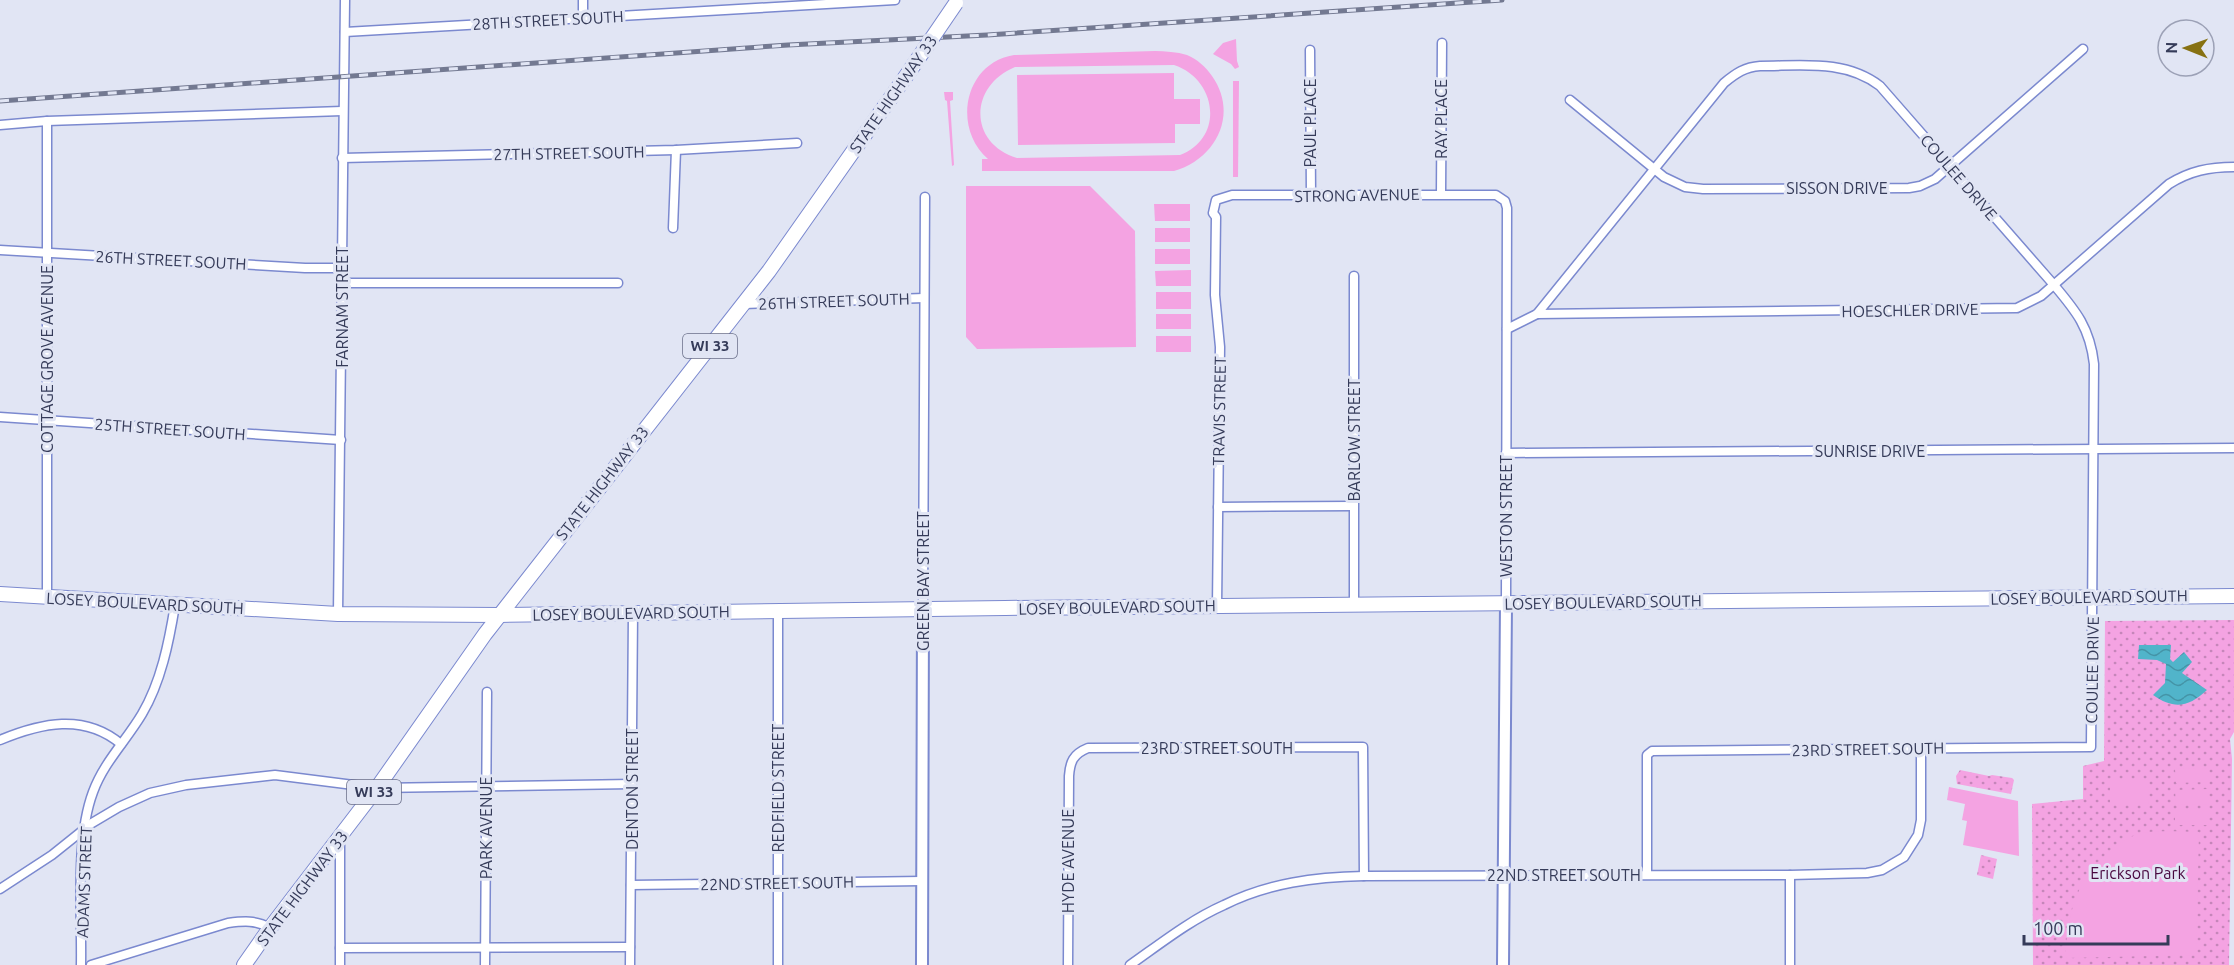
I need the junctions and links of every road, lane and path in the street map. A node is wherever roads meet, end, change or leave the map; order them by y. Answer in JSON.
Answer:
{"nodes":[{"id":1,"x":345,"y":0,"type":"edge"},
{"id":2,"x":583,"y":0,"type":"edge"},
{"id":3,"x":895,"y":0,"type":"edge"},
{"id":4,"x":957,"y":1,"type":"edge"},
{"id":5,"x":583,"y":18,"type":"junction"},
{"id":6,"x":345,"y":32,"type":"junction"},
{"id":7,"x":1442,"y":43,"type":"dead end"},
{"id":8,"x":2083,"y":49,"type":"dead end"},
{"id":9,"x":1310,"y":50,"type":"dead end"},
{"id":10,"x":1570,"y":100,"type":"dead end"},
{"id":11,"x":342,"y":111,"type":"junction"},
{"id":12,"x":47,"y":121,"type":"junction"},
{"id":13,"x":0,"y":125,"type":"edge"},
{"id":14,"x":797,"y":143,"type":"dead end"},
{"id":15,"x":676,"y":150,"type":"junction"},
{"id":16,"x":342,"y":158,"type":"junction"},
{"id":17,"x":1949,"y":167,"type":"junction"},
{"id":18,"x":2234,"y":167,"type":"edge"},
{"id":19,"x":1655,"y":170,"type":"junction"},
{"id":20,"x":1441,"y":194,"type":"junction"},
{"id":21,"x":1311,"y":196,"type":"junction"},
{"id":22,"x":925,"y":197,"type":"dead end"},
{"id":23,"x":1507,"y":210,"type":"joint"},
{"id":24,"x":1216,"y":217,"type":"joint"},
{"id":25,"x":673,"y":228,"type":"dead end"},
{"id":26,"x":0,"y":250,"type":"edge"},
{"id":27,"x":48,"y":253,"type":"junction"},
{"id":28,"x":343,"y":268,"type":"junction"},
{"id":29,"x":1354,"y":276,"type":"dead end"},
{"id":30,"x":342,"y":283,"type":"junction"},
{"id":31,"x":618,"y":283,"type":"dead end"},
{"id":32,"x":2054,"y":285,"type":"junction"},
{"id":33,"x":924,"y":298,"type":"junction"},
{"id":34,"x":744,"y":304,"type":"junction"},
{"id":35,"x":1537,"y":314,"type":"junction"},
{"id":36,"x":1507,"y":329,"type":"junction"},
{"id":37,"x":0,"y":417,"type":"edge"},
{"id":38,"x":47,"y":420,"type":"junction"},
{"id":39,"x":341,"y":440,"type":"junction"},
{"id":40,"x":2234,"y":448,"type":"edge"},
{"id":41,"x":2094,"y":449,"type":"junction"},
{"id":42,"x":1506,"y":453,"type":"junction"},
{"id":43,"x":1353,"y":506,"type":"junction"},
{"id":44,"x":1218,"y":507,"type":"junction"},
{"id":45,"x":0,"y":594,"type":"edge"},
{"id":46,"x":2234,"y":596,"type":"edge"},
{"id":47,"x":47,"y":597,"type":"junction"},
{"id":48,"x":2094,"y":597,"type":"junction"},
{"id":49,"x":1506,"y":603,"type":"junction"},
{"id":50,"x":175,"y":605,"type":"junction"},
{"id":51,"x":1354,"y":605,"type":"junction"},
{"id":52,"x":1217,"y":606,"type":"junction"},
{"id":53,"x":923,"y":609,"type":"junction"},
{"id":54,"x":778,"y":611,"type":"junction"},
{"id":55,"x":633,"y":613,"type":"junction"},
{"id":56,"x":338,"y":614,"type":"junction"},
{"id":57,"x":499,"y":615,"type":"junction"},
{"id":58,"x":486,"y":692,"type":"dead end"},
{"id":59,"x":0,"y":741,"type":"edge"},
{"id":60,"x":121,"y":744,"type":"junction"},
{"id":61,"x":2091,"y":747,"type":"joint"},
{"id":62,"x":1921,"y":749,"type":"junction"},
{"id":63,"x":1073,"y":757,"type":"joint"},
{"id":64,"x":632,"y":784,"type":"junction"},
{"id":65,"x":486,"y":785,"type":"junction"},
{"id":66,"x":377,"y":788,"type":"junction"},
{"id":67,"x":82,"y":833,"type":"junction"},
{"id":68,"x":340,"y":839,"type":"junction"},
{"id":69,"x":1647,"y":874,"type":"junction"},
{"id":70,"x":1504,"y":875,"type":"junction"},
{"id":71,"x":1790,"y":875,"type":"junction"},
{"id":72,"x":1364,"y":876,"type":"junction"},
{"id":73,"x":922,"y":881,"type":"junction"},
{"id":74,"x":778,"y":883,"type":"junction"},
{"id":75,"x":631,"y":885,"type":"junction"},
{"id":76,"x":0,"y":889,"type":"edge"},
{"id":77,"x":270,"y":928,"type":"junction"},
{"id":78,"x":630,"y":947,"type":"junction"},
{"id":79,"x":340,"y":948,"type":"junction"},
{"id":80,"x":485,"y":948,"type":"junction"},
{"id":81,"x":81,"y":965,"type":"edge"},
{"id":82,"x":91,"y":965,"type":"edge"},
{"id":83,"x":244,"y":965,"type":"edge"},
{"id":84,"x":340,"y":965,"type":"edge"},
{"id":85,"x":485,"y":965,"type":"edge"},
{"id":86,"x":630,"y":965,"type":"edge"},
{"id":87,"x":778,"y":965,"type":"edge"},
{"id":88,"x":922,"y":965,"type":"edge"},
{"id":89,"x":1068,"y":965,"type":"edge"},
{"id":90,"x":1130,"y":965,"type":"edge"},
{"id":91,"x":1503,"y":965,"type":"edge"},
{"id":92,"x":1790,"y":965,"type":"edge"}],
"edges":[{"from":1,"to":6,"type":"street","name":"FARNAM STREET"},
{"from":2,"to":5,"type":"street"},
{"from":3,"to":5,"type":"street","name":"28TH STREET SOUTH"},
{"from":4,"to":34,"type":"main road","name":"STATE HIGHWAY 33","number":"WI 33","bridge":true},
{"from":5,"to":6,"type":"street","name":"28TH STREET SOUTH"},
{"from":6,"to":11,"type":"street","name":"FARNAM STREET"},
{"from":7,"to":20,"type":"street","name":"RAY PLACE"},
{"from":8,"to":17,"type":"street","name":"SISSON DRIVE"},
{"from":9,"to":21,"type":"street","name":"PAUL PLACE"},
{"from":10,"to":19,"type":"street","name":"SISSON DRIVE"},
{"from":11,"to":12,"type":"street"},
{"from":11,"to":16,"type":"street","name":"FARNAM STREET"},
{"from":12,"to":13,"type":"street"},
{"from":12,"to":27,"type":"street","name":"COTTAGE GROVE AVENUE"},
{"from":14,"to":15,"type":"street","name":"27TH STREET SOUTH"},
{"from":15,"to":16,"type":"street","name":"27TH STREET SOUTH"},
{"from":15,"to":25,"type":"street"},
{"from":16,"to":28,"type":"street","name":"FARNAM STREET"},
{"from":17,"to":19,"type":"street","name":"SISSON DRIVE"},
{"from":17,"to":19,"type":"street","name":"COULEE DRIVE"},
{"from":17,"to":32,"type":"street","name":"COULEE DRIVE"},
{"from":18,"to":32,"type":"street","name":"HOESCHLER DRIVE"},
{"from":19,"to":35,"type":"street","name":"COULEE DRIVE"},
{"from":20,"to":21,"type":"street","name":"STRONG AVENUE"},
{"from":20,"to":23,"type":"street","name":"STRONG AVENUE"},
{"from":21,"to":24,"type":"street","name":"STRONG AVENUE"},
{"from":22,"to":33,"type":"street","name":"GREEN BAY STREET"},
{"from":23,"to":36,"type":"street","name":"WESTON STREET"},
{"from":24,"to":44,"type":"street","name":"TRAVIS STREET"},
{"from":26,"to":27,"type":"street","name":"26TH STREET SOUTH"},
{"from":27,"to":28,"type":"street","name":"26TH STREET SOUTH"},
{"from":27,"to":38,"type":"street","name":"COTTAGE GROVE AVENUE"},
{"from":28,"to":30,"type":"street","name":"FARNAM STREET"},
{"from":29,"to":43,"type":"street","name":"BARLOW STREET"},
{"from":30,"to":31,"type":"street"},
{"from":30,"to":39,"type":"street","name":"FARNAM STREET"},
{"from":32,"to":35,"type":"street","name":"HOESCHLER DRIVE"},
{"from":32,"to":41,"type":"street","name":"COULEE DRIVE"},
{"from":33,"to":34,"type":"street","name":"26TH STREET SOUTH"},
{"from":33,"to":53,"type":"street","name":"GREEN BAY STREET"},
{"from":34,"to":57,"type":"main road","name":"STATE HIGHWAY 33","number":"WI 33"},
{"from":35,"to":36,"type":"street","name":"COULEE DRIVE"},
{"from":36,"to":42,"type":"street","name":"WESTON STREET"},
{"from":37,"to":38,"type":"street","name":"25TH STREET SOUTH"},
{"from":38,"to":39,"type":"street","name":"25TH STREET SOUTH"},
{"from":38,"to":47,"type":"street","name":"COTTAGE GROVE AVENUE"},
{"from":39,"to":56,"type":"street","name":"FARNAM STREET"},
{"from":40,"to":41,"type":"street","name":"SUNRISE DRIVE"},
{"from":41,"to":42,"type":"street","name":"SUNRISE DRIVE"},
{"from":41,"to":48,"type":"street","name":"COULEE DRIVE"},
{"from":42,"to":49,"type":"street","name":"WESTON STREET"},
{"from":43,"to":44,"type":"street"},
{"from":43,"to":51,"type":"street","name":"BARLOW STREET"},
{"from":44,"to":52,"type":"street","name":"TRAVIS STREET"},
{"from":45,"to":47,"type":"main road","name":"LOSEY BOULEVARD SOUTH"},
{"from":46,"to":48,"type":"main road","name":"LOSEY BOULEVARD SOUTH"},
{"from":47,"to":50,"type":"main road","name":"LOSEY BOULEVARD SOUTH"},
{"from":48,"to":49,"type":"main road","name":"LOSEY BOULEVARD SOUTH"},
{"from":48,"to":61,"type":"street","name":"COULEE DRIVE"},
{"from":49,"to":51,"type":"main road","name":"LOSEY BOULEVARD SOUTH"},
{"from":49,"to":70,"type":"street","name":"WESTON STREET"},
{"from":50,"to":56,"type":"main road","name":"LOSEY BOULEVARD SOUTH"},
{"from":50,"to":60,"type":"street","name":"ADAMS STREET"},
{"from":51,"to":52,"type":"main road","name":"LOSEY BOULEVARD SOUTH"},
{"from":52,"to":53,"type":"main road","name":"LOSEY BOULEVARD SOUTH"},
{"from":53,"to":54,"type":"main road","name":"LOSEY BOULEVARD SOUTH"},
{"from":53,"to":73,"type":"street","name":"GREEN BAY STREET"},
{"from":54,"to":55,"type":"main road","name":"LOSEY BOULEVARD SOUTH"},
{"from":54,"to":74,"type":"street","name":"REDFIELD STREET"},
{"from":55,"to":57,"type":"main road","name":"LOSEY BOULEVARD SOUTH"},
{"from":55,"to":64,"type":"street","name":"DENTON STREET"},
{"from":56,"to":57,"type":"main road","name":"LOSEY BOULEVARD SOUTH"},
{"from":57,"to":66,"type":"main road","name":"STATE HIGHWAY 33","number":"WI 33"},
{"from":58,"to":65,"type":"street","name":"PARK AVENUE"},
{"from":59,"to":60,"type":"street"},
{"from":60,"to":67,"type":"street","name":"ADAMS STREET"},
{"from":61,"to":62,"type":"street","name":"23RD STREET SOUTH"},
{"from":62,"to":69,"type":"street","name":"23RD STREET SOUTH"},
{"from":62,"to":71,"type":"street","name":"22ND STREET SOUTH"},
{"from":63,"to":72,"type":"street","name":"23RD STREET SOUTH"},
{"from":63,"to":89,"type":"street","name":"HYDE AVENUE"},
{"from":64,"to":65,"type":"street"},
{"from":64,"to":75,"type":"street","name":"DENTON STREET"},
{"from":65,"to":66,"type":"street"},
{"from":65,"to":80,"type":"street","name":"PARK AVENUE"},
{"from":66,"to":67,"type":"street"},
{"from":66,"to":68,"type":"main road","name":"STATE HIGHWAY 33","number":"WI 33"},
{"from":67,"to":76,"type":"street"},
{"from":67,"to":81,"type":"street","name":"ADAMS STREET"},
{"from":68,"to":77,"type":"main road","name":"STATE HIGHWAY 33","number":"WI 33"},
{"from":68,"to":79,"type":"street"},
{"from":69,"to":70,"type":"street","name":"22ND STREET SOUTH"},
{"from":69,"to":71,"type":"street","name":"22ND STREET SOUTH"},
{"from":70,"to":72,"type":"street","name":"22ND STREET SOUTH"},
{"from":70,"to":91,"type":"street","name":"WESTON STREET"},
{"from":71,"to":92,"type":"street"},
{"from":72,"to":90,"type":"street","name":"22ND STREET SOUTH"},
{"from":73,"to":74,"type":"street","name":"22ND STREET SOUTH"},
{"from":73,"to":88,"type":"street","name":"GREEN BAY STREET"},
{"from":74,"to":75,"type":"street","name":"22ND STREET SOUTH"},
{"from":74,"to":87,"type":"street","name":"REDFIELD STREET"},
{"from":75,"to":78,"type":"street","name":"DENTON STREET"},
{"from":77,"to":82,"type":"street"},
{"from":77,"to":83,"type":"main road","name":"STATE HIGHWAY 33","number":"WI 33"},
{"from":78,"to":80,"type":"street"},
{"from":78,"to":86,"type":"street","name":"DENTON STREET"},
{"from":79,"to":80,"type":"street"},
{"from":79,"to":84,"type":"street"},
{"from":80,"to":85,"type":"street","name":"PARK AVENUE"}]}
